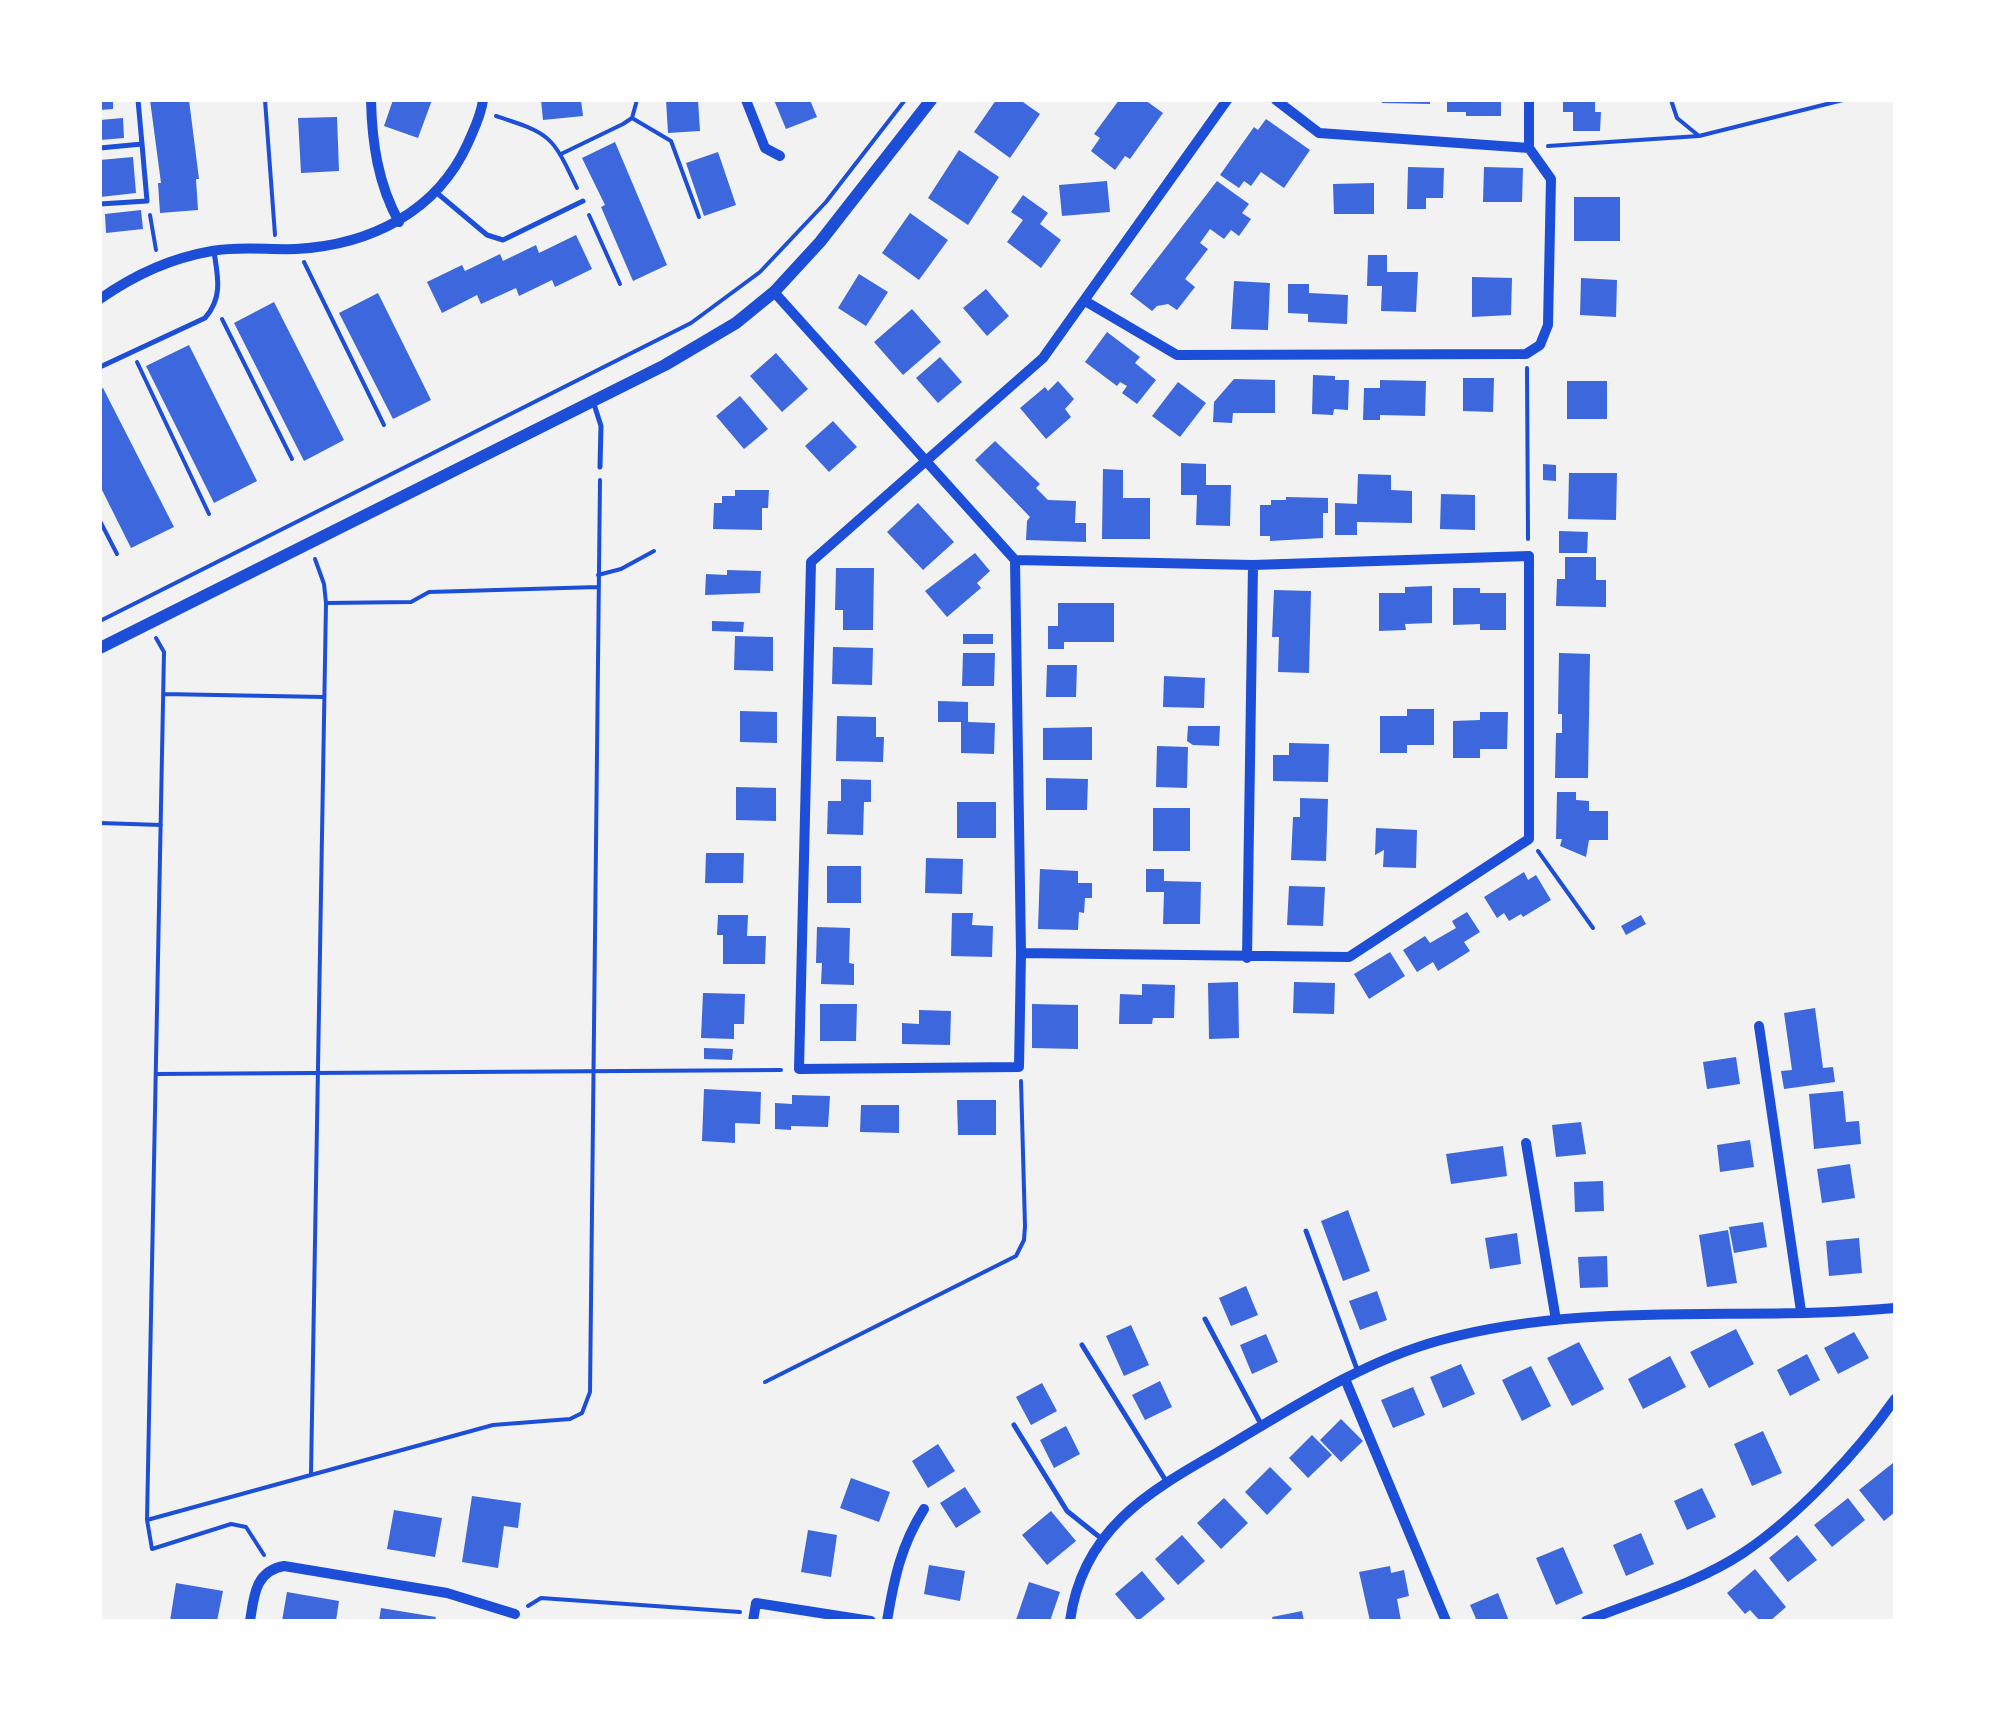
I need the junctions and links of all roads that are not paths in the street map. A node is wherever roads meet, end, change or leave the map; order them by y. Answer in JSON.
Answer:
{"nodes":[{"id":1,"x":138,"y":100,"type":"edge"},
{"id":2,"x":372,"y":100,"type":"edge"},
{"id":3,"x":746,"y":100,"type":"edge"},
{"id":4,"x":931,"y":100,"type":"edge"},
{"id":5,"x":1227,"y":100,"type":"edge"},
{"id":6,"x":1276,"y":100,"type":"edge"},
{"id":7,"x":1529,"y":100,"type":"edge"},
{"id":8,"x":482,"y":106,"type":"edge"},
{"id":9,"x":142,"y":144,"type":"junction"},
{"id":10,"x":100,"y":148,"type":"edge"},
{"id":11,"x":1529,"y":148,"type":"junction"},
{"id":12,"x":780,"y":156,"type":"dead end"},
{"id":13,"x":438,"y":193,"type":"junction"},
{"id":14,"x":583,"y":201,"type":"road end"},
{"id":15,"x":100,"y":204,"type":"edge"},
{"id":16,"x":399,"y":222,"type":"junction"},
{"id":17,"x":213,"y":250,"type":"junction"},
{"id":18,"x":774,"y":292,"type":"junction"},
{"id":19,"x":100,"y":298,"type":"edge"},
{"id":20,"x":1086,"y":302,"type":"junction"},
{"id":21,"x":100,"y":368,"type":"edge"},
{"id":22,"x":593,"y":400,"type":"junction"},
{"id":23,"x":927,"y":459,"type":"junction"},
{"id":24,"x":600,"y":466,"type":"road end"},
{"id":25,"x":1015,"y":560,"type":"junction"},
{"id":26,"x":1253,"y":565,"type":"junction"},
{"id":27,"x":100,"y":648,"type":"edge"},
{"id":28,"x":1021,"y":953,"type":"junction"},
{"id":29,"x":1247,"y":958,"type":"junction"},
{"id":30,"x":1759,"y":1026,"type":"dead end"},
{"id":31,"x":1526,"y":1143,"type":"dead end"},
{"id":32,"x":1306,"y":1231,"type":"dead end"},
{"id":33,"x":1895,"y":1308,"type":"edge"},
{"id":34,"x":1801,"y":1310,"type":"junction"},
{"id":35,"x":1205,"y":1318,"type":"dead end"},
{"id":36,"x":1556,"y":1320,"type":"junction"},
{"id":37,"x":1082,"y":1345,"type":"dead end"},
{"id":38,"x":1358,"y":1372,"type":"junction"},
{"id":39,"x":1345,"y":1378,"type":"junction"},
{"id":40,"x":1895,"y":1399,"type":"edge"},
{"id":41,"x":1014,"y":1425,"type":"dead end"},
{"id":42,"x":1262,"y":1426,"type":"junction"},
{"id":43,"x":1166,"y":1481,"type":"junction"},
{"id":44,"x":924,"y":1509,"type":"dead end"},
{"id":45,"x":1102,"y":1539,"type":"junction"},
{"id":46,"x":754,"y":1613,"type":"edge"},
{"id":47,"x":515,"y":1614,"type":"road end"},
{"id":48,"x":250,"y":1621,"type":"edge"},
{"id":49,"x":871,"y":1621,"type":"edge"},
{"id":50,"x":887,"y":1621,"type":"edge"},
{"id":51,"x":1070,"y":1621,"type":"edge"},
{"id":52,"x":1446,"y":1621,"type":"edge"},
{"id":53,"x":1586,"y":1621,"type":"edge"}],
"edges":[{"from":1,"to":9,"type":"lane"},
{"from":2,"to":16,"type":"street"},
{"from":3,"to":12,"type":"street"},
{"from":4,"to":18,"type":"street"},
{"from":5,"to":20,"type":"street"},
{"from":6,"to":11,"type":"street"},
{"from":7,"to":11,"type":"street"},
{"from":8,"to":13,"type":"street"},
{"from":9,"to":10,"type":"lane"},
{"from":9,"to":15,"type":"lane"},
{"from":11,"to":20,"type":"street"},
{"from":13,"to":14,"type":"lane"},
{"from":13,"to":16,"type":"street"},
{"from":16,"to":17,"type":"street"},
{"from":17,"to":19,"type":"street"},
{"from":17,"to":21,"type":"lane"},
{"from":18,"to":22,"type":"street"},
{"from":18,"to":23,"type":"street"},
{"from":20,"to":23,"type":"street"},
{"from":22,"to":24,"type":"lane"},
{"from":22,"to":27,"type":"street"},
{"from":23,"to":25,"type":"street"},
{"from":23,"to":28,"type":"street"},
{"from":25,"to":26,"type":"street"},
{"from":25,"to":28,"type":"street"},
{"from":26,"to":29,"type":"street"},
{"from":26,"to":29,"type":"street"},
{"from":28,"to":29,"type":"street"},
{"from":30,"to":34,"type":"street"},
{"from":31,"to":36,"type":"street"},
{"from":32,"to":38,"type":"lane"},
{"from":33,"to":34,"type":"street"},
{"from":34,"to":36,"type":"street"},
{"from":35,"to":42,"type":"lane"},
{"from":36,"to":38,"type":"street"},
{"from":37,"to":43,"type":"lane"},
{"from":38,"to":39,"type":"street"},
{"from":39,"to":42,"type":"street"},
{"from":39,"to":52,"type":"street"},
{"from":40,"to":53,"type":"street"},
{"from":41,"to":45,"type":"lane"},
{"from":42,"to":43,"type":"street"},
{"from":43,"to":45,"type":"street"},
{"from":44,"to":50,"type":"street"},
{"from":45,"to":51,"type":"street"},
{"from":46,"to":49,"type":"street"},
{"from":47,"to":48,"type":"street"}]}
